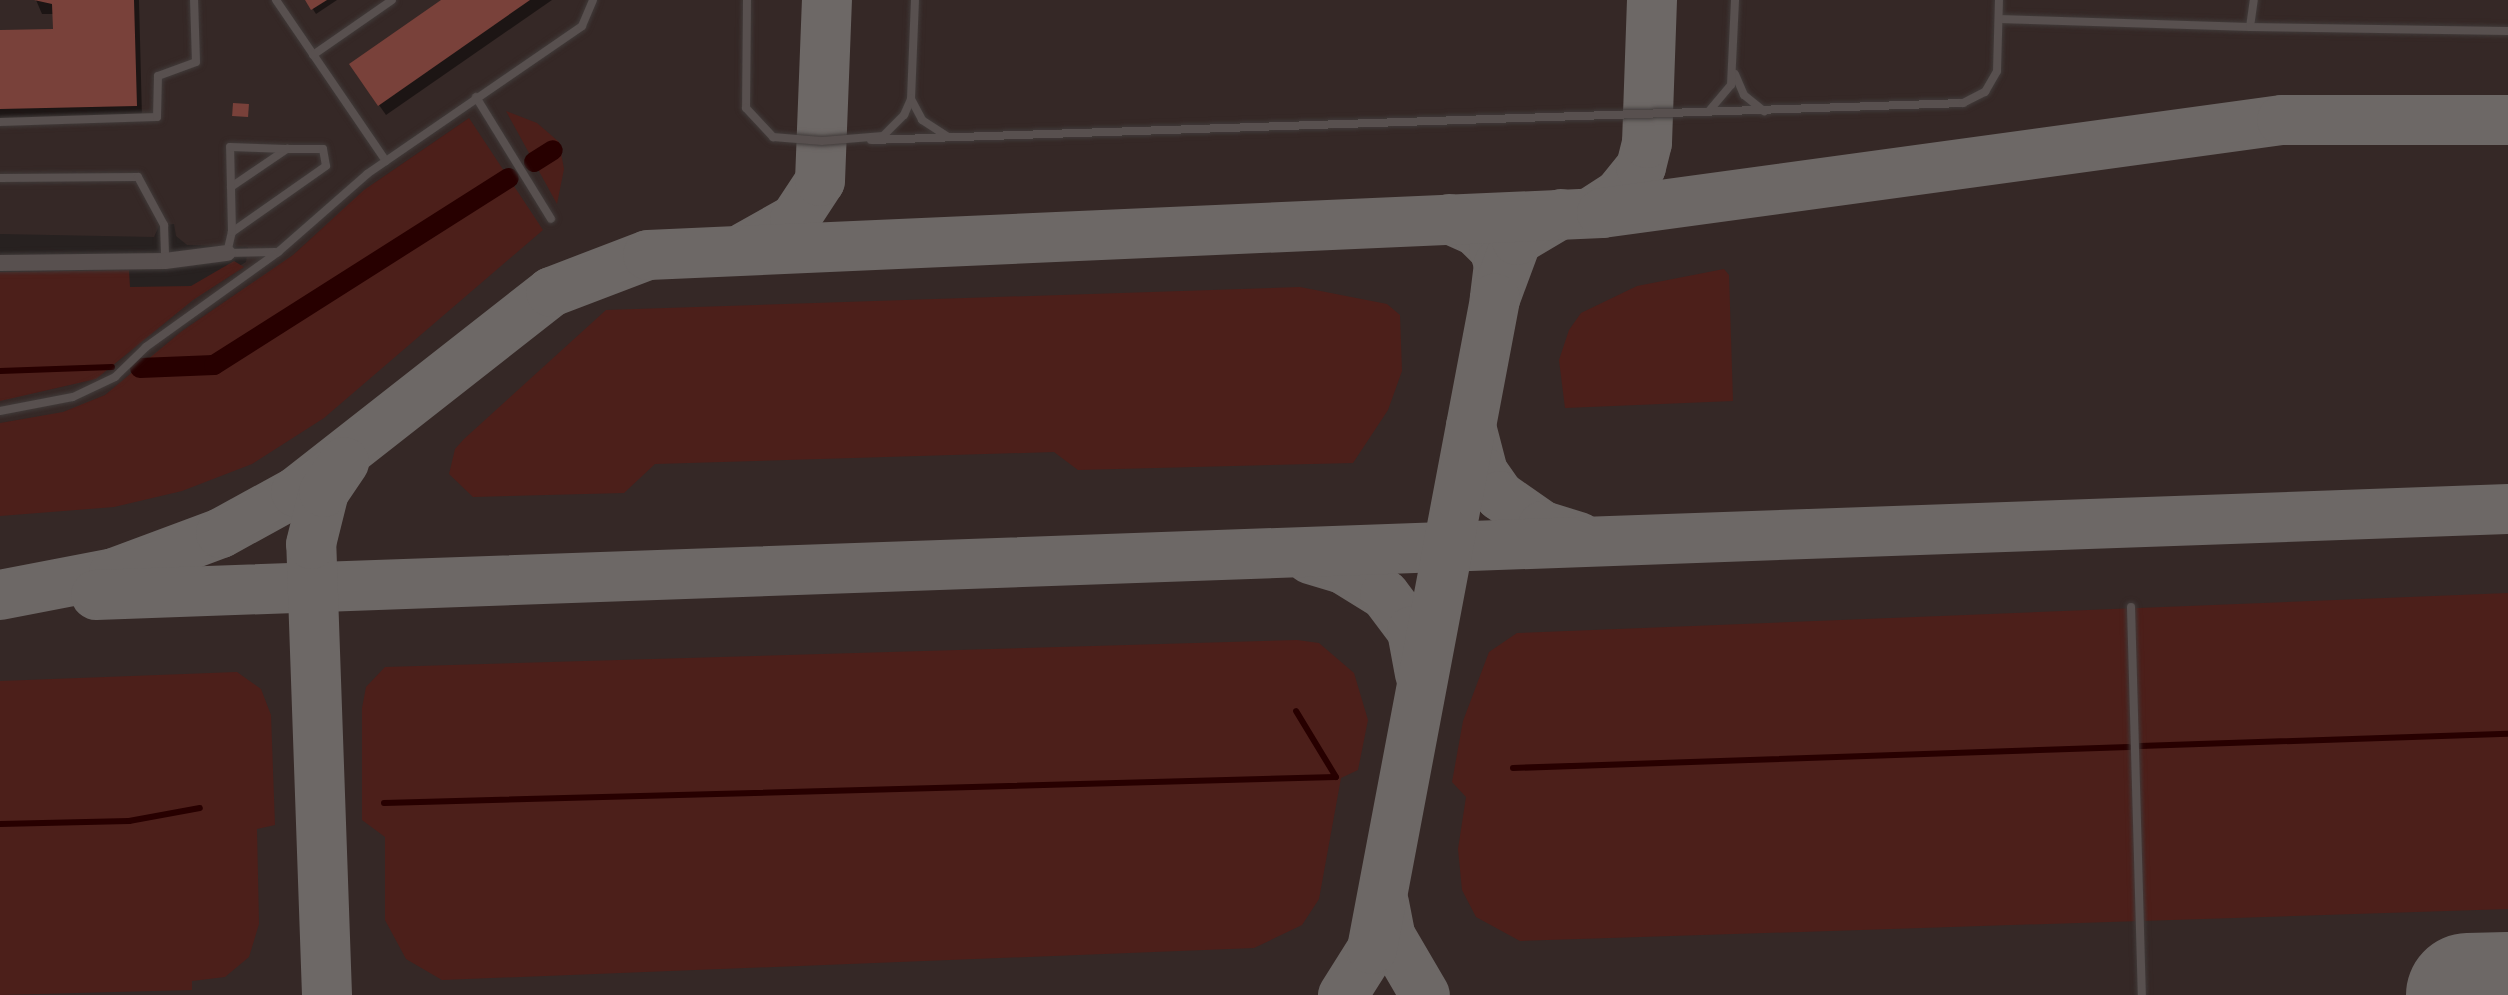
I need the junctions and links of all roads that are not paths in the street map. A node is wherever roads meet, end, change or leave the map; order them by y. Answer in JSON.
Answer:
{"nodes":[{"id":1,"x":194,"y":0,"type":"edge"},
{"id":2,"x":276,"y":0,"type":"edge"},
{"id":3,"x":392,"y":0,"type":"edge"},
{"id":4,"x":593,"y":0,"type":"edge"},
{"id":5,"x":747,"y":0,"type":"edge"},
{"id":6,"x":915,"y":0,"type":"edge"},
{"id":7,"x":1735,"y":0,"type":"edge"},
{"id":8,"x":1999,"y":0,"type":"edge"},
{"id":9,"x":2254,"y":0,"type":"edge"},
{"id":10,"x":1999,"y":19,"type":"junction"},
{"id":11,"x":2250,"y":27,"type":"junction"},
{"id":12,"x":2508,"y":31,"type":"edge"},
{"id":13,"x":313,"y":55,"type":"junction"},
{"id":14,"x":1733,"y":65,"type":"junction"},
{"id":15,"x":476,"y":97,"type":"junction"},
{"id":16,"x":911,"y":99,"type":"junction"},
{"id":17,"x":1764,"y":111,"type":"junction"},
{"id":18,"x":1705,"y":113,"type":"junction"},
{"id":19,"x":0,"y":122,"type":"edge"},
{"id":20,"x":949,"y":137,"type":"junction"},
{"id":21,"x":871,"y":140,"type":"junction"},
{"id":22,"x":287,"y":149,"type":"junction"},
{"id":23,"x":386,"y":161,"type":"junction"},
{"id":24,"x":0,"y":178,"type":"edge"},
{"id":25,"x":231,"y":187,"type":"junction"},
{"id":26,"x":551,"y":219,"type":"dead end"},
{"id":27,"x":232,"y":232,"type":"junction"},
{"id":28,"x":278,"y":252,"type":"junction"},
{"id":29,"x":227,"y":253,"type":"junction"},
{"id":30,"x":165,"y":261,"type":"junction"},
{"id":31,"x":0,"y":263,"type":"edge"},
{"id":32,"x":0,"y":411,"type":"edge"},
{"id":33,"x":2131,"y":607,"type":"dead end"},
{"id":34,"x":2142,"y":995,"type":"edge"}],
"edges":[{"from":1,"to":19,"type":"lane"},
{"from":2,"to":13,"type":"lane"},
{"from":3,"to":13,"type":"lane"},
{"from":4,"to":15,"type":"lane"},
{"from":5,"to":21,"type":"lane"},
{"from":6,"to":16,"type":"lane"},
{"from":7,"to":14,"type":"lane"},
{"from":8,"to":10,"type":"lane"},
{"from":9,"to":11,"type":"lane"},
{"from":10,"to":11,"type":"lane"},
{"from":10,"to":17,"type":"lane"},
{"from":11,"to":12,"type":"lane"},
{"from":13,"to":23,"type":"lane"},
{"from":14,"to":17,"type":"lane"},
{"from":14,"to":18,"type":"lane"},
{"from":15,"to":23,"type":"lane"},
{"from":15,"to":26,"type":"lane"},
{"from":16,"to":20,"type":"lane"},
{"from":16,"to":21,"type":"lane"},
{"from":17,"to":18,"type":"lane"},
{"from":18,"to":20,"type":"lane"},
{"from":20,"to":21,"type":"lane"},
{"from":22,"to":25,"type":"lane"},
{"from":22,"to":25,"type":"lane"},
{"from":22,"to":27,"type":"lane"},
{"from":23,"to":28,"type":"lane"},
{"from":24,"to":30,"type":"lane"},
{"from":25,"to":27,"type":"lane"},
{"from":27,"to":29,"type":"lane"},
{"from":28,"to":29,"type":"lane"},
{"from":28,"to":32,"type":"lane"},
{"from":29,"to":30,"type":"street"},
{"from":30,"to":31,"type":"street"},
{"from":33,"to":34,"type":"lane"}]}
